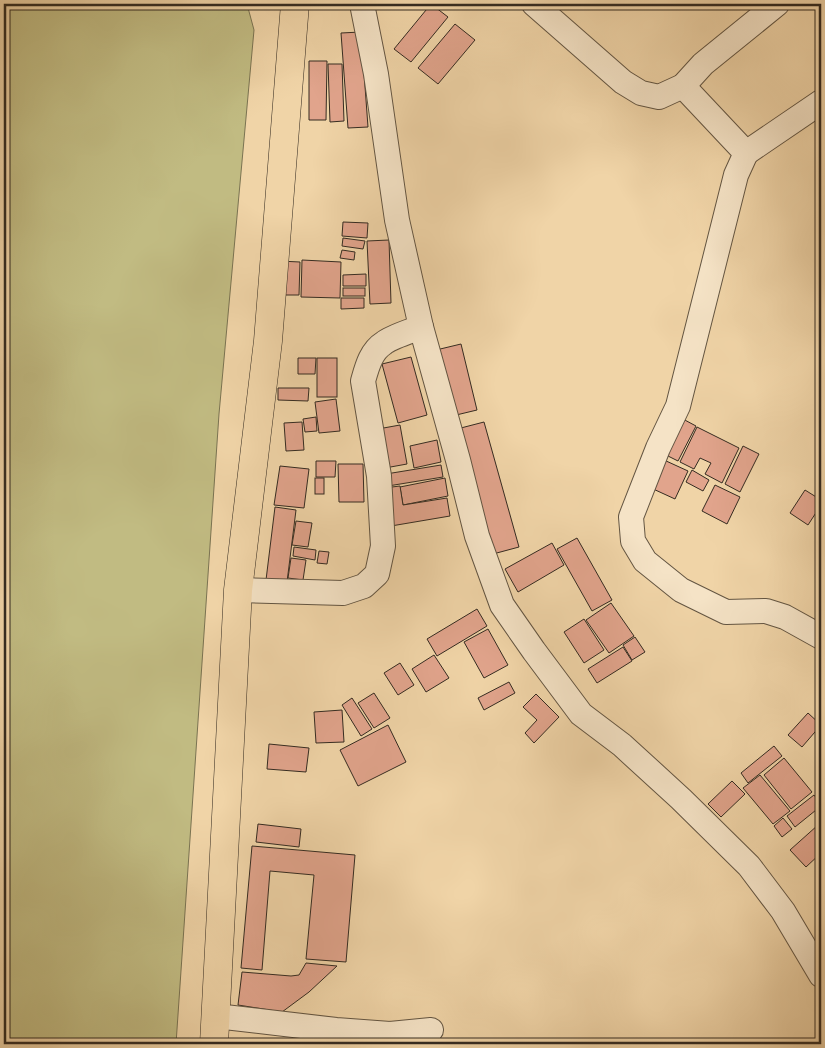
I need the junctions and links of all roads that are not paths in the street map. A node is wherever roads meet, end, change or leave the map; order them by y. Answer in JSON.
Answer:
{"nodes":[{"id":1,"x":296,"y":4,"type":"edge"},
{"id":2,"x":362,"y":4,"type":"edge"},
{"id":3,"x":534,"y":4,"type":"edge"},
{"id":4,"x":778,"y":4,"type":"edge"},
{"id":5,"x":683,"y":86,"type":"junction"},
{"id":6,"x":821,"y":102,"type":"edge"},
{"id":7,"x":746,"y":153,"type":"junction"},
{"id":8,"x":421,"y":327,"type":"junction"},
{"id":9,"x":238,"y":590,"type":"junction"},
{"id":10,"x":821,"y":638,"type":"edge"},
{"id":11,"x":821,"y":975,"type":"edge"},
{"id":12,"x":216,"y":1016,"type":"junction"},
{"id":13,"x":431,"y":1030,"type":"dead end"},
{"id":14,"x":214,"y":1044,"type":"edge"}],
"edges":[{"from":1,"to":9,"type":"main road"},
{"from":2,"to":8,"type":"street"},
{"from":3,"to":5,"type":"street"},
{"from":4,"to":5,"type":"street"},
{"from":5,"to":7,"type":"street"},
{"from":6,"to":7,"type":"street"},
{"from":7,"to":10,"type":"street"},
{"from":8,"to":9,"type":"street"},
{"from":8,"to":11,"type":"street"},
{"from":9,"to":12,"type":"main road"},
{"from":12,"to":13,"type":"street"},
{"from":12,"to":14,"type":"main road"}]}
